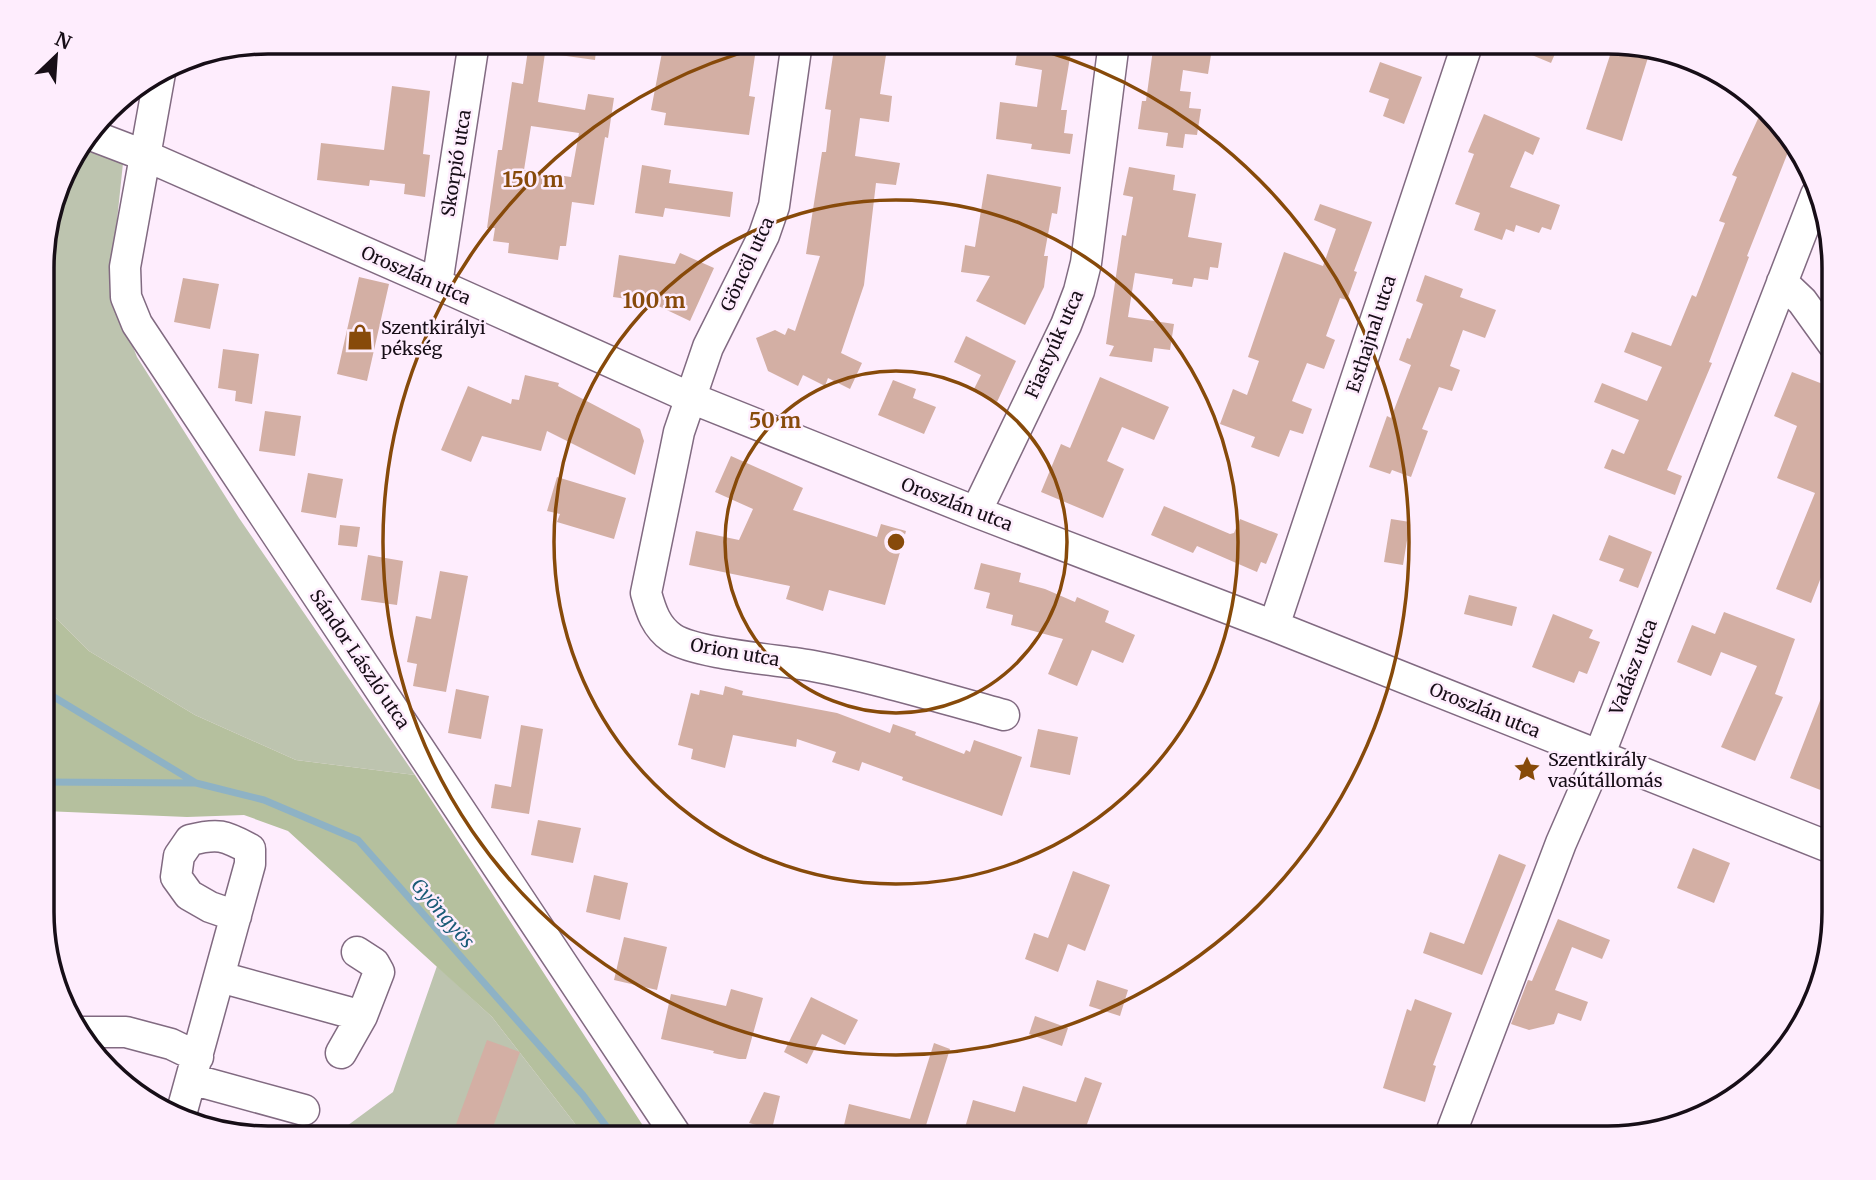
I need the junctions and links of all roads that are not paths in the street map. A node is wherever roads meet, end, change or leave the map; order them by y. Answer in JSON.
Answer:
{"nodes":[{"id":1,"x":472,"y":54,"type":"edge"},
{"id":2,"x":795,"y":54,"type":"edge"},
{"id":3,"x":1113,"y":54,"type":"edge"},
{"id":4,"x":1464,"y":54,"type":"edge"},
{"id":5,"x":158,"y":85,"type":"edge"},
{"id":6,"x":99,"y":138,"type":"edge"},
{"id":7,"x":146,"y":156,"type":"junction"},
{"id":8,"x":1812,"y":206,"type":"edge"},
{"id":9,"x":1782,"y":282,"type":"junction"},
{"id":10,"x":438,"y":284,"type":"junction"},
{"id":11,"x":1821,"y":327,"type":"edge"},
{"id":12,"x":691,"y":398,"type":"junction"},
{"id":13,"x":975,"y":512,"type":"junction"},
{"id":14,"x":1274,"y":626,"type":"junction"},
{"id":15,"x":1004,"y":715,"type":"dead end"},
{"id":16,"x":1599,"y":756,"type":"junction"},
{"id":17,"x":1821,"y":844,"type":"edge"},
{"id":18,"x":236,"y":916,"type":"dead end"},
{"id":19,"x":357,"y":952,"type":"dead end"},
{"id":20,"x":220,"y":976,"type":"junction"},
{"id":21,"x":362,"y":1016,"type":"junction"},
{"id":22,"x":91,"y":1032,"type":"edge"},
{"id":23,"x":341,"y":1053,"type":"dead end"},
{"id":24,"x":195,"y":1068,"type":"junction"},
{"id":25,"x":183,"y":1108,"type":"edge"},
{"id":26,"x":304,"y":1110,"type":"dead end"},
{"id":27,"x":1454,"y":1125,"type":"edge"},
{"id":28,"x":670,"y":1126,"type":"edge"}],
"edges":[{"from":1,"to":10,"type":"street","name":"Skorpió utca"},
{"from":2,"to":12,"type":"street","name":"Göncöl utca"},
{"from":3,"to":13,"type":"street","name":"Fiastyúk utca"},
{"from":4,"to":14,"type":"street","name":"Esthajnal utca"},
{"from":5,"to":7,"type":"street","name":"Sándor László utca"},
{"from":6,"to":7,"type":"street","name":"Oroszlán utca"},
{"from":7,"to":10,"type":"street","name":"Oroszlán utca"},
{"from":7,"to":28,"type":"street","name":"Sándor László utca"},
{"from":8,"to":9,"type":"street","name":"Vadász utca"},
{"from":9,"to":11,"type":"street"},
{"from":9,"to":16,"type":"street","name":"Vadász utca"},
{"from":10,"to":12,"type":"street","name":"Oroszlán utca"},
{"from":12,"to":13,"type":"street","name":"Oroszlán utca"},
{"from":12,"to":15,"type":"street","name":"Orion utca"},
{"from":13,"to":14,"type":"street","name":"Oroszlán utca"},
{"from":14,"to":16,"type":"street","name":"Oroszlán utca"},
{"from":16,"to":17,"type":"street","name":"Oroszlán utca"},
{"from":16,"to":27,"type":"street","name":"Vadász utca"},
{"from":18,"to":20,"type":"street"},
{"from":19,"to":21,"type":"street"},
{"from":20,"to":21,"type":"street"},
{"from":20,"to":24,"type":"street"},
{"from":21,"to":23,"type":"street"},
{"from":22,"to":24,"type":"street"},
{"from":24,"to":25,"type":"street"},
{"from":24,"to":26,"type":"street"}]}
